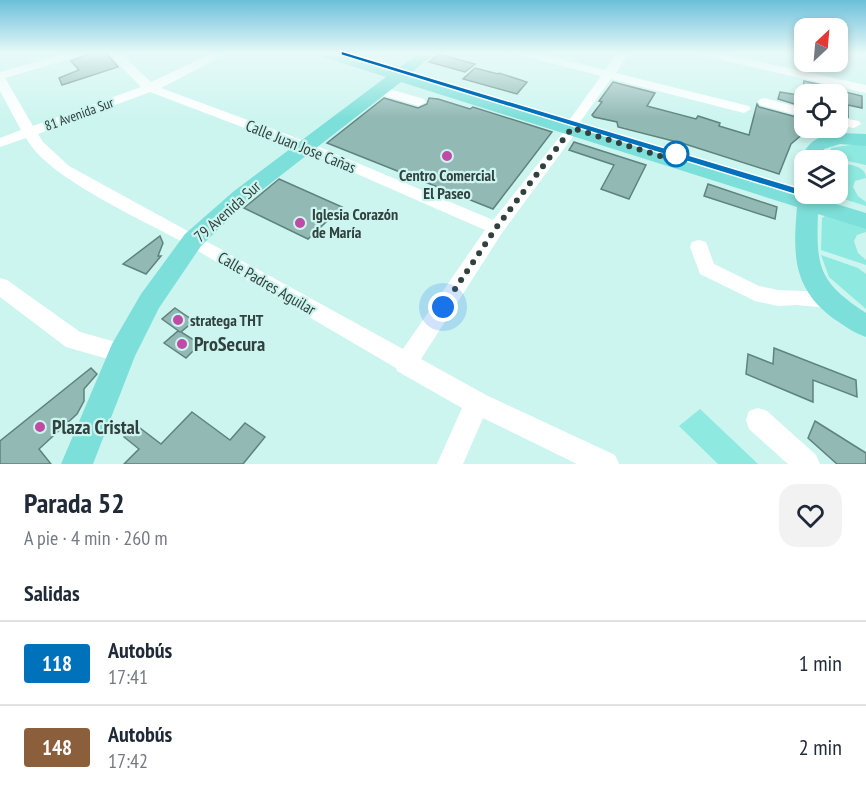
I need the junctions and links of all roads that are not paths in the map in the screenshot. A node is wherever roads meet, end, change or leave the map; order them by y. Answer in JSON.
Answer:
{"nodes":[{"id":1,"x":136,"y":75,"type":"edge"},
{"id":2,"x":177,"y":75,"type":"edge"},
{"id":3,"x":400,"y":75,"type":"edge"},
{"id":4,"x":407,"y":75,"type":"edge"},
{"id":5,"x":607,"y":75,"type":"joint"},
{"id":6,"x":801,"y":75,"type":"edge"},
{"id":7,"x":0,"y":78,"type":"edge"},
{"id":8,"x":150,"y":88,"type":"junction"},
{"id":9,"x":866,"y":89,"type":"edge"},
{"id":10,"x":379,"y":90,"type":"junction"},
{"id":11,"x":419,"y":102,"type":"dead end"},
{"id":12,"x":765,"y":102,"type":"dead end"},
{"id":13,"x":744,"y":109,"type":"dead end"},
{"id":14,"x":794,"y":110,"type":"edge"},
{"id":15,"x":848,"y":123,"type":"edge"},
{"id":16,"x":854,"y":124,"type":"dead end"},
{"id":17,"x":573,"y":125,"type":"junction"},
{"id":18,"x":31,"y":132,"type":"junction"},
{"id":19,"x":866,"y":140,"type":"edge"},
{"id":20,"x":0,"y":143,"type":"edge"},
{"id":21,"x":305,"y":146,"type":"junction"},
{"id":22,"x":811,"y":150,"type":"edge"},
{"id":23,"x":794,"y":191,"type":"edge"},
{"id":24,"x":806,"y":204,"type":"edge"},
{"id":25,"x":827,"y":204,"type":"edge"},
{"id":26,"x":836,"y":204,"type":"edge"},
{"id":27,"x":866,"y":213,"type":"edge"},
{"id":28,"x":866,"y":221,"type":"edge"},
{"id":29,"x":496,"y":228,"type":"junction"},
{"id":30,"x":193,"y":240,"type":"junction"},
{"id":31,"x":699,"y":247,"type":"dead end"},
{"id":32,"x":0,"y":286,"type":"edge"},
{"id":33,"x":828,"y":300,"type":"junction"},
{"id":34,"x":866,"y":326,"type":"edge"},
{"id":35,"x":122,"y":353,"type":"junction"},
{"id":36,"x":405,"y":364,"type":"junction"},
{"id":37,"x":477,"y":403,"type":"junction"},
{"id":38,"x":758,"y":420,"type":"dead end"},
{"id":39,"x":78,"y":464,"type":"edge"},
{"id":40,"x":450,"y":464,"type":"edge"},
{"id":41,"x":606,"y":464,"type":"edge"},
{"id":42,"x":807,"y":464,"type":"edge"}],
"edges":[{"from":1,"to":8,"type":"street","name":"Calle Juan Jose Cañas"},
{"from":2,"to":8,"type":"street","name":"81 Avenida Sur"},
{"from":3,"to":10,"type":"main road","name":"79 Avenida Sur"},
{"from":4,"to":17,"type":"main road"},
{"from":5,"to":13,"type":"street"},
{"from":5,"to":17,"type":"street"},
{"from":6,"to":9,"type":"street"},
{"from":7,"to":18,"type":"street","name":"Calle Padres Aguilar"},
{"from":8,"to":18,"type":"street","name":"81 Avenida Sur"},
{"from":8,"to":21,"type":"street","name":"Calle Juan Jose Cañas"},
{"from":10,"to":11,"type":"street"},
{"from":10,"to":21,"type":"main road","name":"79 Avenida Sur"},
{"from":12,"to":14,"type":"street"},
{"from":15,"to":16,"type":"street"},
{"from":17,"to":23,"type":"main road"},
{"from":17,"to":29,"type":"street"},
{"from":18,"to":20,"type":"street","name":"81 Avenida Sur"},
{"from":18,"to":30,"type":"street","name":"Calle Padres Aguilar"},
{"from":19,"to":22,"type":"main road"},
{"from":21,"to":29,"type":"street","name":"Calle Juan Jose Cañas"},
{"from":21,"to":30,"type":"main road","name":"79 Avenida Sur"},
{"from":24,"to":33,"type":"main road"},
{"from":25,"to":28,"type":"main road"},
{"from":26,"to":27,"type":"main road"},
{"from":29,"to":36,"type":"street"},
{"from":30,"to":35,"type":"main road","name":"79 Avenida Sur"},
{"from":30,"to":36,"type":"street","name":"Calle Padres Aguilar"},
{"from":31,"to":33,"type":"street"},
{"from":32,"to":35,"type":"street"},
{"from":33,"to":34,"type":"main road"},
{"from":35,"to":39,"type":"main road","name":"79 Avenida Sur"},
{"from":36,"to":37,"type":"street","name":"Calle Padres Aguilar"},
{"from":37,"to":40,"type":"street"},
{"from":37,"to":41,"type":"street","name":"Calle Padres Aguilar"},
{"from":38,"to":42,"type":"street"}]}
